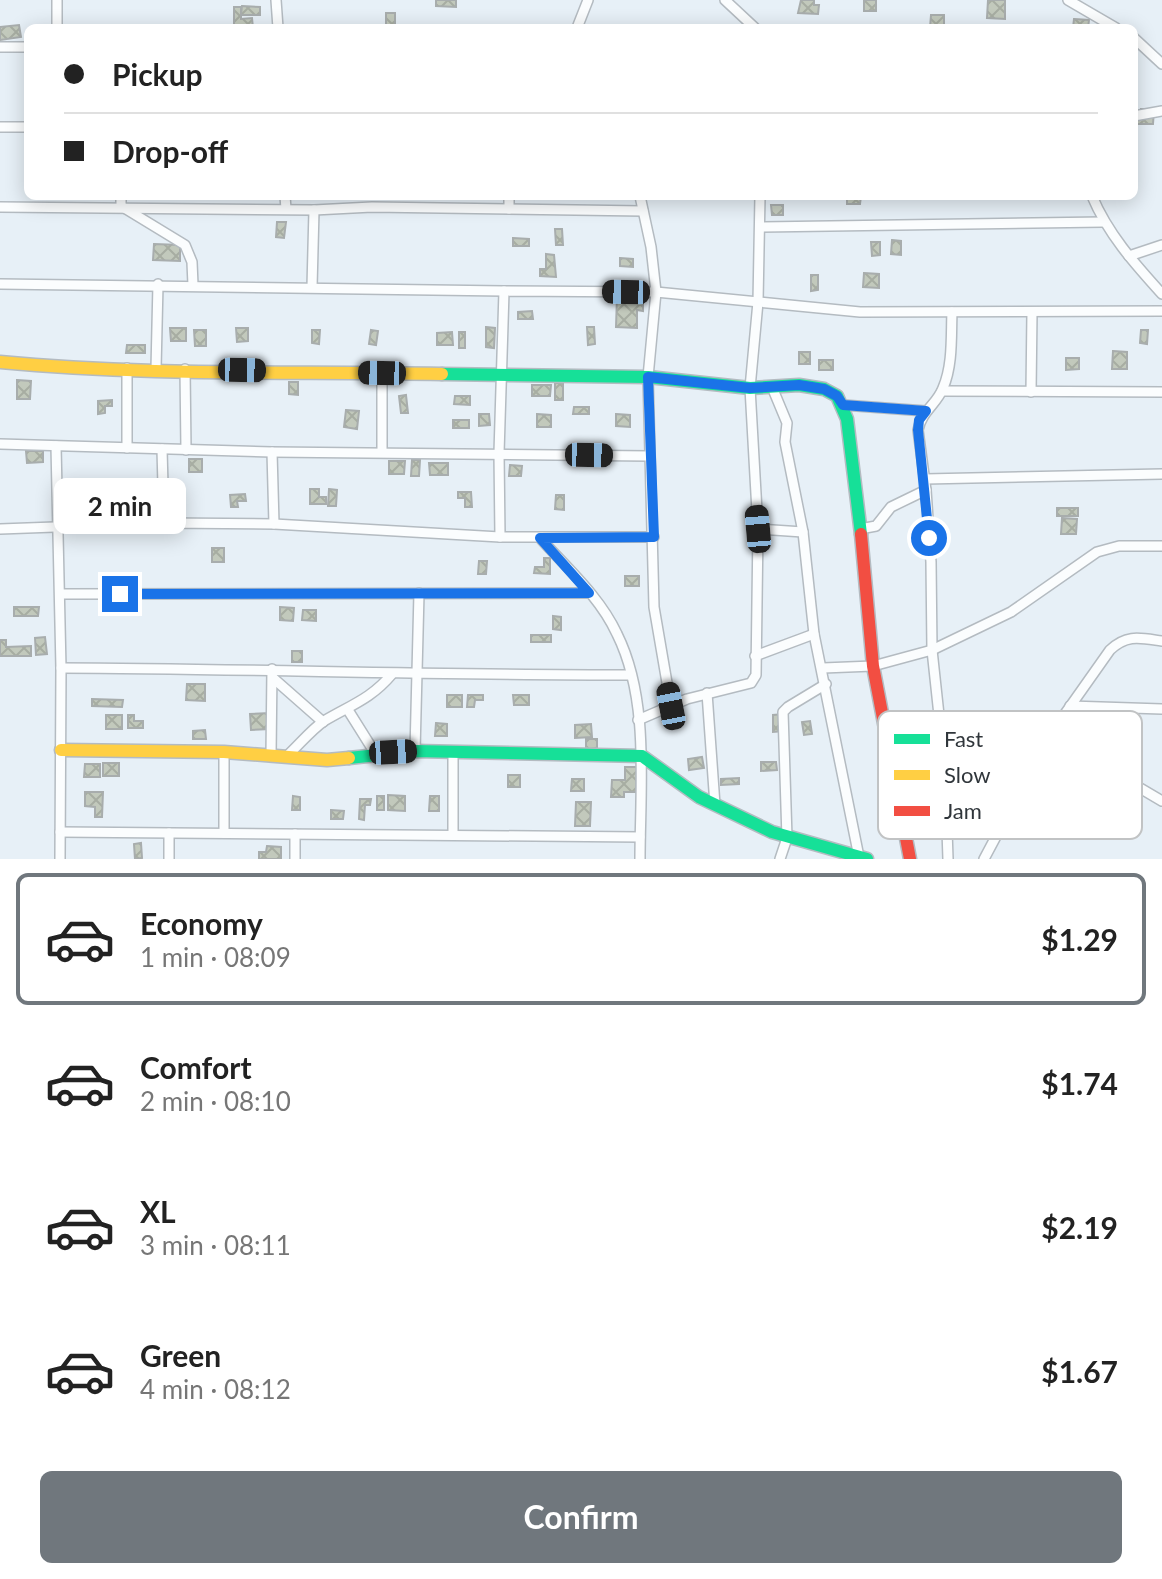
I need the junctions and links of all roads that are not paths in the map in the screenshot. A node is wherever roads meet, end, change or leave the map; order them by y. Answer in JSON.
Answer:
{"nodes":[{"id":1,"x":57,"y":0,"type":"edge"},
{"id":2,"x":276,"y":0,"type":"edge"},
{"id":3,"x":588,"y":0,"type":"edge"},
{"id":4,"x":725,"y":0,"type":"edge"},
{"id":5,"x":1068,"y":0,"type":"edge"},
{"id":6,"x":57,"y":24,"type":"edge"},
{"id":7,"x":278,"y":24,"type":"edge"},
{"id":8,"x":579,"y":24,"type":"edge"},
{"id":9,"x":751,"y":24,"type":"edge"},
{"id":10,"x":1109,"y":24,"type":"edge"},
{"id":11,"x":1138,"y":42,"type":"edge"},
{"id":12,"x":0,"y":47,"type":"edge"},
{"id":13,"x":24,"y":47,"type":"edge"},
{"id":14,"x":1162,"y":64,"type":"edge"},
{"id":15,"x":1162,"y":111,"type":"edge"},
{"id":16,"x":1138,"y":115,"type":"edge"},
{"id":17,"x":0,"y":127,"type":"edge"},
{"id":18,"x":24,"y":127,"type":"edge"},
{"id":19,"x":285,"y":200,"type":"edge"},
{"id":20,"x":509,"y":200,"type":"edge"},
{"id":21,"x":641,"y":200,"type":"edge"},
{"id":22,"x":760,"y":200,"type":"edge"},
{"id":23,"x":1094,"y":200,"type":"edge"},
{"id":24,"x":121,"y":201,"type":"edge"},
{"id":25,"x":0,"y":207,"type":"edge"},
{"id":26,"x":286,"y":209,"type":"junction"},
{"id":27,"x":509,"y":209,"type":"junction"},
{"id":28,"x":314,"y":210,"type":"junction"},
{"id":29,"x":643,"y":211,"type":"junction"},
{"id":30,"x":1103,"y":222,"type":"junction"},
{"id":31,"x":760,"y":227,"type":"junction"},
{"id":32,"x":1162,"y":245,"type":"edge"},
{"id":33,"x":1129,"y":256,"type":"junction"},
{"id":34,"x":0,"y":284,"type":"edge"},
{"id":35,"x":158,"y":284,"type":"junction"},
{"id":36,"x":193,"y":285,"type":"junction"},
{"id":37,"x":312,"y":287,"type":"junction"},
{"id":38,"x":504,"y":291,"type":"junction"},
{"id":39,"x":656,"y":292,"type":"junction"},
{"id":40,"x":1162,"y":294,"type":"edge"},
{"id":41,"x":758,"y":302,"type":"junction"},
{"id":42,"x":1162,"y":311,"type":"edge"},
{"id":43,"x":952,"y":312,"type":"junction"},
{"id":44,"x":1032,"y":312,"type":"junction"},
{"id":45,"x":0,"y":362,"type":"edge"},
{"id":46,"x":127,"y":368,"type":"junction"},
{"id":47,"x":156,"y":369,"type":"junction"},
{"id":48,"x":185,"y":369,"type":"junction"},
{"id":49,"x":382,"y":373,"type":"junction"},
{"id":50,"x":501,"y":373,"type":"junction"},
{"id":51,"x":648,"y":377,"type":"junction"},
{"id":52,"x":772,"y":387,"type":"junction"},
{"id":53,"x":750,"y":388,"type":"junction"},
{"id":54,"x":942,"y":391,"type":"junction"},
{"id":55,"x":1031,"y":392,"type":"junction"},
{"id":56,"x":1162,"y":392,"type":"edge"},
{"id":57,"x":843,"y":405,"type":"junction"},
{"id":58,"x":926,"y":411,"type":"junction"},
{"id":59,"x":0,"y":444,"type":"edge"},
{"id":60,"x":56,"y":446,"type":"junction"},
{"id":61,"x":127,"y":448,"type":"junction"},
{"id":62,"x":162,"y":449,"type":"junction"},
{"id":63,"x":186,"y":450,"type":"junction"},
{"id":64,"x":272,"y":452,"type":"junction"},
{"id":65,"x":382,"y":452,"type":"junction"},
{"id":66,"x":499,"y":453,"type":"junction"},
{"id":67,"x":649,"y":456,"type":"junction"},
{"id":68,"x":1162,"y":474,"type":"edge"},
{"id":69,"x":925,"y":479,"type":"junction"},
{"id":70,"x":926,"y":490,"type":"junction"},
{"id":71,"x":164,"y":523,"type":"junction"},
{"id":72,"x":274,"y":524,"type":"junction"},
{"id":73,"x":58,"y":527,"type":"junction"},
{"id":74,"x":0,"y":529,"type":"edge"},
{"id":75,"x":758,"y":529,"type":"junction"},
{"id":76,"x":860,"y":529,"type":"junction"},
{"id":77,"x":803,"y":532,"type":"junction"},
{"id":78,"x":500,"y":537,"type":"junction"},
{"id":79,"x":654,"y":537,"type":"junction"},
{"id":80,"x":540,"y":538,"type":"junction"},
{"id":81,"x":1162,"y":546,"type":"edge"},
{"id":82,"x":419,"y":593,"type":"junction"},
{"id":83,"x":589,"y":593,"type":"junction"},
{"id":84,"x":60,"y":594,"type":"junction"},
{"id":85,"x":814,"y":634,"type":"junction"},
{"id":86,"x":1162,"y":641,"type":"edge"},
{"id":87,"x":932,"y":650,"type":"junction"},
{"id":88,"x":755,"y":656,"type":"junction"},
{"id":89,"x":873,"y":666,"type":"junction"},
{"id":90,"x":61,"y":668,"type":"junction"},
{"id":91,"x":823,"y":668,"type":"junction"},
{"id":92,"x":273,"y":674,"type":"junction"},
{"id":93,"x":392,"y":674,"type":"junction"},
{"id":94,"x":416,"y":675,"type":"junction"},
{"id":95,"x":631,"y":675,"type":"junction"},
{"id":96,"x":826,"y":684,"type":"junction"},
{"id":97,"x":707,"y":693,"type":"junction"},
{"id":98,"x":671,"y":706,"type":"junction"},
{"id":99,"x":1070,"y":706,"type":"junction"},
{"id":100,"x":1162,"y":709,"type":"edge"},
{"id":101,"x":348,"y":710,"type":"junction"},
{"id":102,"x":881,"y":711,"type":"edge"},
{"id":103,"x":939,"y":711,"type":"edge"},
{"id":104,"x":1067,"y":711,"type":"edge"},
{"id":105,"x":638,"y":720,"type":"junction"},
{"id":106,"x":323,"y":722,"type":"junction"},
{"id":107,"x":61,"y":750,"type":"junction"},
{"id":108,"x":415,"y":751,"type":"junction"},
{"id":109,"x":224,"y":752,"type":"junction"},
{"id":110,"x":453,"y":752,"type":"junction"},
{"id":111,"x":375,"y":753,"type":"junction"},
{"id":112,"x":271,"y":755,"type":"junction"},
{"id":113,"x":287,"y":756,"type":"junction"},
{"id":114,"x":642,"y":756,"type":"junction"},
{"id":115,"x":1142,"y":789,"type":"edge"},
{"id":116,"x":1162,"y":801,"type":"edge"},
{"id":117,"x":715,"y":805,"type":"junction"},
{"id":118,"x":60,"y":832,"type":"junction"},
{"id":119,"x":169,"y":833,"type":"junction"},
{"id":120,"x":224,"y":833,"type":"junction"},
{"id":121,"x":295,"y":834,"type":"junction"},
{"id":122,"x":453,"y":835,"type":"junction"},
{"id":123,"x":640,"y":837,"type":"junction"},
{"id":124,"x":787,"y":838,"type":"junction"},
{"id":125,"x":906,"y":839,"type":"edge"},
{"id":126,"x":947,"y":839,"type":"edge"},
{"id":127,"x":995,"y":839,"type":"edge"},
{"id":128,"x":865,"y":858,"type":"edge"},
{"id":129,"x":60,"y":859,"type":"edge"},
{"id":130,"x":169,"y":859,"type":"edge"},
{"id":131,"x":295,"y":859,"type":"edge"},
{"id":132,"x":640,"y":859,"type":"edge"},
{"id":133,"x":780,"y":859,"type":"edge"},
{"id":134,"x":910,"y":859,"type":"edge"},
{"id":135,"x":948,"y":859,"type":"edge"},
{"id":136,"x":984,"y":859,"type":"edge"}],
"edges":[{"from":1,"to":6,"type":"street"},
{"from":2,"to":7,"type":"street"},
{"from":3,"to":8,"type":"street"},
{"from":4,"to":9,"type":"street"},
{"from":5,"to":10,"type":"street"},
{"from":11,"to":14,"type":"street"},
{"from":12,"to":13,"type":"street"},
{"from":15,"to":16,"type":"street"},
{"from":17,"to":18,"type":"street"},
{"from":19,"to":26,"type":"street"},
{"from":20,"to":27,"type":"street"},
{"from":21,"to":29,"type":"street"},
{"from":22,"to":31,"type":"street"},
{"from":23,"to":30,"type":"street"},
{"from":24,"to":25,"type":"street"},
{"from":24,"to":26,"type":"street"},
{"from":24,"to":36,"type":"street"},
{"from":26,"to":28,"type":"street"},
{"from":27,"to":28,"type":"street"},
{"from":27,"to":29,"type":"street"},
{"from":28,"to":37,"type":"street"},
{"from":29,"to":39,"type":"street"},
{"from":30,"to":31,"type":"street"},
{"from":30,"to":33,"type":"street"},
{"from":31,"to":41,"type":"street"},
{"from":32,"to":33,"type":"street"},
{"from":33,"to":40,"type":"street"},
{"from":34,"to":35,"type":"street"},
{"from":35,"to":36,"type":"street"},
{"from":35,"to":47,"type":"street"},
{"from":36,"to":37,"type":"street"},
{"from":37,"to":38,"type":"street"},
{"from":38,"to":39,"type":"street"},
{"from":38,"to":50,"type":"street"},
{"from":39,"to":41,"type":"street"},
{"from":39,"to":51,"type":"street"},
{"from":41,"to":43,"type":"street"},
{"from":41,"to":53,"type":"street"},
{"from":42,"to":44,"type":"street"},
{"from":43,"to":44,"type":"street"},
{"from":43,"to":54,"type":"street"},
{"from":44,"to":55,"type":"street"},
{"from":45,"to":46,"type":"street"},
{"from":46,"to":47,"type":"street"},
{"from":46,"to":61,"type":"street"},
{"from":47,"to":48,"type":"street"},
{"from":48,"to":49,"type":"street"},
{"from":48,"to":63,"type":"street"},
{"from":49,"to":50,"type":"street"},
{"from":49,"to":65,"type":"street"},
{"from":50,"to":51,"type":"street"},
{"from":50,"to":66,"type":"street"},
{"from":51,"to":53,"type":"street"},
{"from":51,"to":67,"type":"street"},
{"from":52,"to":53,"type":"street"},
{"from":52,"to":57,"type":"street"},
{"from":52,"to":77,"type":"street"},
{"from":53,"to":75,"type":"street"},
{"from":54,"to":55,"type":"street"},
{"from":54,"to":58,"type":"street"},
{"from":55,"to":56,"type":"street"},
{"from":57,"to":58,"type":"street"},
{"from":57,"to":76,"type":"street"},
{"from":58,"to":69,"type":"street"},
{"from":59,"to":60,"type":"street"},
{"from":60,"to":61,"type":"street"},
{"from":60,"to":73,"type":"street"},
{"from":61,"to":62,"type":"street"},
{"from":62,"to":63,"type":"street"},
{"from":62,"to":71,"type":"street"},
{"from":63,"to":64,"type":"street"},
{"from":64,"to":65,"type":"street"},
{"from":64,"to":72,"type":"street"},
{"from":65,"to":66,"type":"street"},
{"from":66,"to":67,"type":"street"},
{"from":66,"to":78,"type":"street"},
{"from":67,"to":79,"type":"street"},
{"from":68,"to":69,"type":"street"},
{"from":69,"to":70,"type":"street"},
{"from":70,"to":76,"type":"street"},
{"from":70,"to":87,"type":"street"},
{"from":71,"to":72,"type":"street"},
{"from":71,"to":73,"type":"street"},
{"from":72,"to":78,"type":"street"},
{"from":73,"to":74,"type":"street"},
{"from":73,"to":84,"type":"street"},
{"from":75,"to":77,"type":"street"},
{"from":75,"to":88,"type":"street"},
{"from":76,"to":89,"type":"street"},
{"from":77,"to":85,"type":"street"},
{"from":78,"to":80,"type":"street"},
{"from":79,"to":80,"type":"street"},
{"from":79,"to":98,"type":"street"},
{"from":80,"to":83,"type":"street"},
{"from":81,"to":87,"type":"street"},
{"from":82,"to":83,"type":"street"},
{"from":82,"to":84,"type":"street"},
{"from":82,"to":94,"type":"street"},
{"from":83,"to":95,"type":"street"},
{"from":84,"to":90,"type":"street"},
{"from":85,"to":88,"type":"street"},
{"from":85,"to":91,"type":"street"},
{"from":86,"to":99,"type":"street"},
{"from":87,"to":89,"type":"street"},
{"from":87,"to":103,"type":"street"},
{"from":88,"to":97,"type":"street"},
{"from":89,"to":91,"type":"street"},
{"from":89,"to":102,"type":"street"},
{"from":90,"to":92,"type":"street"},
{"from":90,"to":107,"type":"street"},
{"from":91,"to":96,"type":"street"},
{"from":92,"to":93,"type":"street"},
{"from":92,"to":106,"type":"street"},
{"from":92,"to":112,"type":"street"},
{"from":93,"to":94,"type":"street"},
{"from":93,"to":101,"type":"street"},
{"from":94,"to":95,"type":"street"},
{"from":94,"to":108,"type":"street"},
{"from":95,"to":105,"type":"street"},
{"from":96,"to":124,"type":"street"},
{"from":96,"to":128,"type":"street"},
{"from":97,"to":98,"type":"street"},
{"from":97,"to":117,"type":"street"},
{"from":98,"to":105,"type":"street"},
{"from":99,"to":100,"type":"street"},
{"from":99,"to":104,"type":"street"},
{"from":101,"to":106,"type":"street"},
{"from":101,"to":111,"type":"street"},
{"from":105,"to":114,"type":"street"},
{"from":106,"to":113,"type":"street"},
{"from":107,"to":109,"type":"street"},
{"from":107,"to":118,"type":"street"},
{"from":108,"to":110,"type":"street"},
{"from":108,"to":111,"type":"street"},
{"from":109,"to":112,"type":"street"},
{"from":109,"to":120,"type":"street"},
{"from":110,"to":114,"type":"street"},
{"from":110,"to":122,"type":"street"},
{"from":111,"to":113,"type":"street"},
{"from":112,"to":113,"type":"street"},
{"from":114,"to":117,"type":"street"},
{"from":114,"to":123,"type":"street"},
{"from":115,"to":116,"type":"street"},
{"from":117,"to":124,"type":"street"},
{"from":118,"to":119,"type":"street"},
{"from":118,"to":129,"type":"street"},
{"from":119,"to":120,"type":"street"},
{"from":119,"to":130,"type":"street"},
{"from":120,"to":121,"type":"street"},
{"from":121,"to":122,"type":"street"},
{"from":121,"to":131,"type":"street"},
{"from":122,"to":123,"type":"street"},
{"from":123,"to":132,"type":"street"},
{"from":124,"to":128,"type":"street"},
{"from":124,"to":133,"type":"street"},
{"from":125,"to":134,"type":"street"},
{"from":126,"to":135,"type":"street"},
{"from":127,"to":136,"type":"street"}]}
